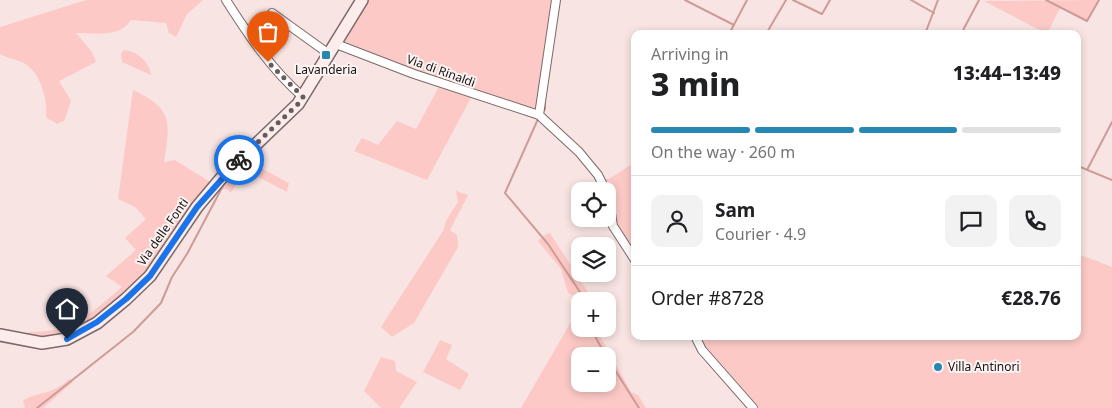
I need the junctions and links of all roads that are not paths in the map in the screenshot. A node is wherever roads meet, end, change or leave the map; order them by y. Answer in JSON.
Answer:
{"nodes":[{"id":1,"x":226,"y":0,"type":"edge"},
{"id":2,"x":362,"y":0,"type":"edge"},
{"id":3,"x":556,"y":0,"type":"edge"},
{"id":4,"x":272,"y":13,"type":"dead end"},
{"id":5,"x":336,"y":44,"type":"junction"},
{"id":6,"x":329,"y":54,"type":"junction"},
{"id":7,"x":303,"y":97,"type":"junction"},
{"id":8,"x":539,"y":115,"type":"junction"},
{"id":9,"x":602,"y":182,"type":"edge"},
{"id":10,"x":614,"y":227,"type":"edge"},
{"id":11,"x":631,"y":254,"type":"edge"},
{"id":12,"x":0,"y":335,"type":"edge"},
{"id":13,"x":698,"y":340,"type":"edge"},
{"id":14,"x":753,"y":408,"type":"edge"}],
"edges":[{"from":1,"to":7,"type":"street"},
{"from":2,"to":5,"type":"street","name":"Via delle Fonti"},
{"from":3,"to":8,"type":"street"},
{"from":4,"to":6,"type":"street"},
{"from":5,"to":6,"type":"street","name":"Via delle Fonti"},
{"from":5,"to":8,"type":"street","name":"Via di Rinaldi"},
{"from":6,"to":7,"type":"street","name":"Via delle Fonti"},
{"from":7,"to":12,"type":"street","name":"Via delle Fonti"},
{"from":8,"to":9,"type":"street","name":"Via di Rinaldi"},
{"from":10,"to":11,"type":"street"},
{"from":13,"to":14,"type":"street"}]}
